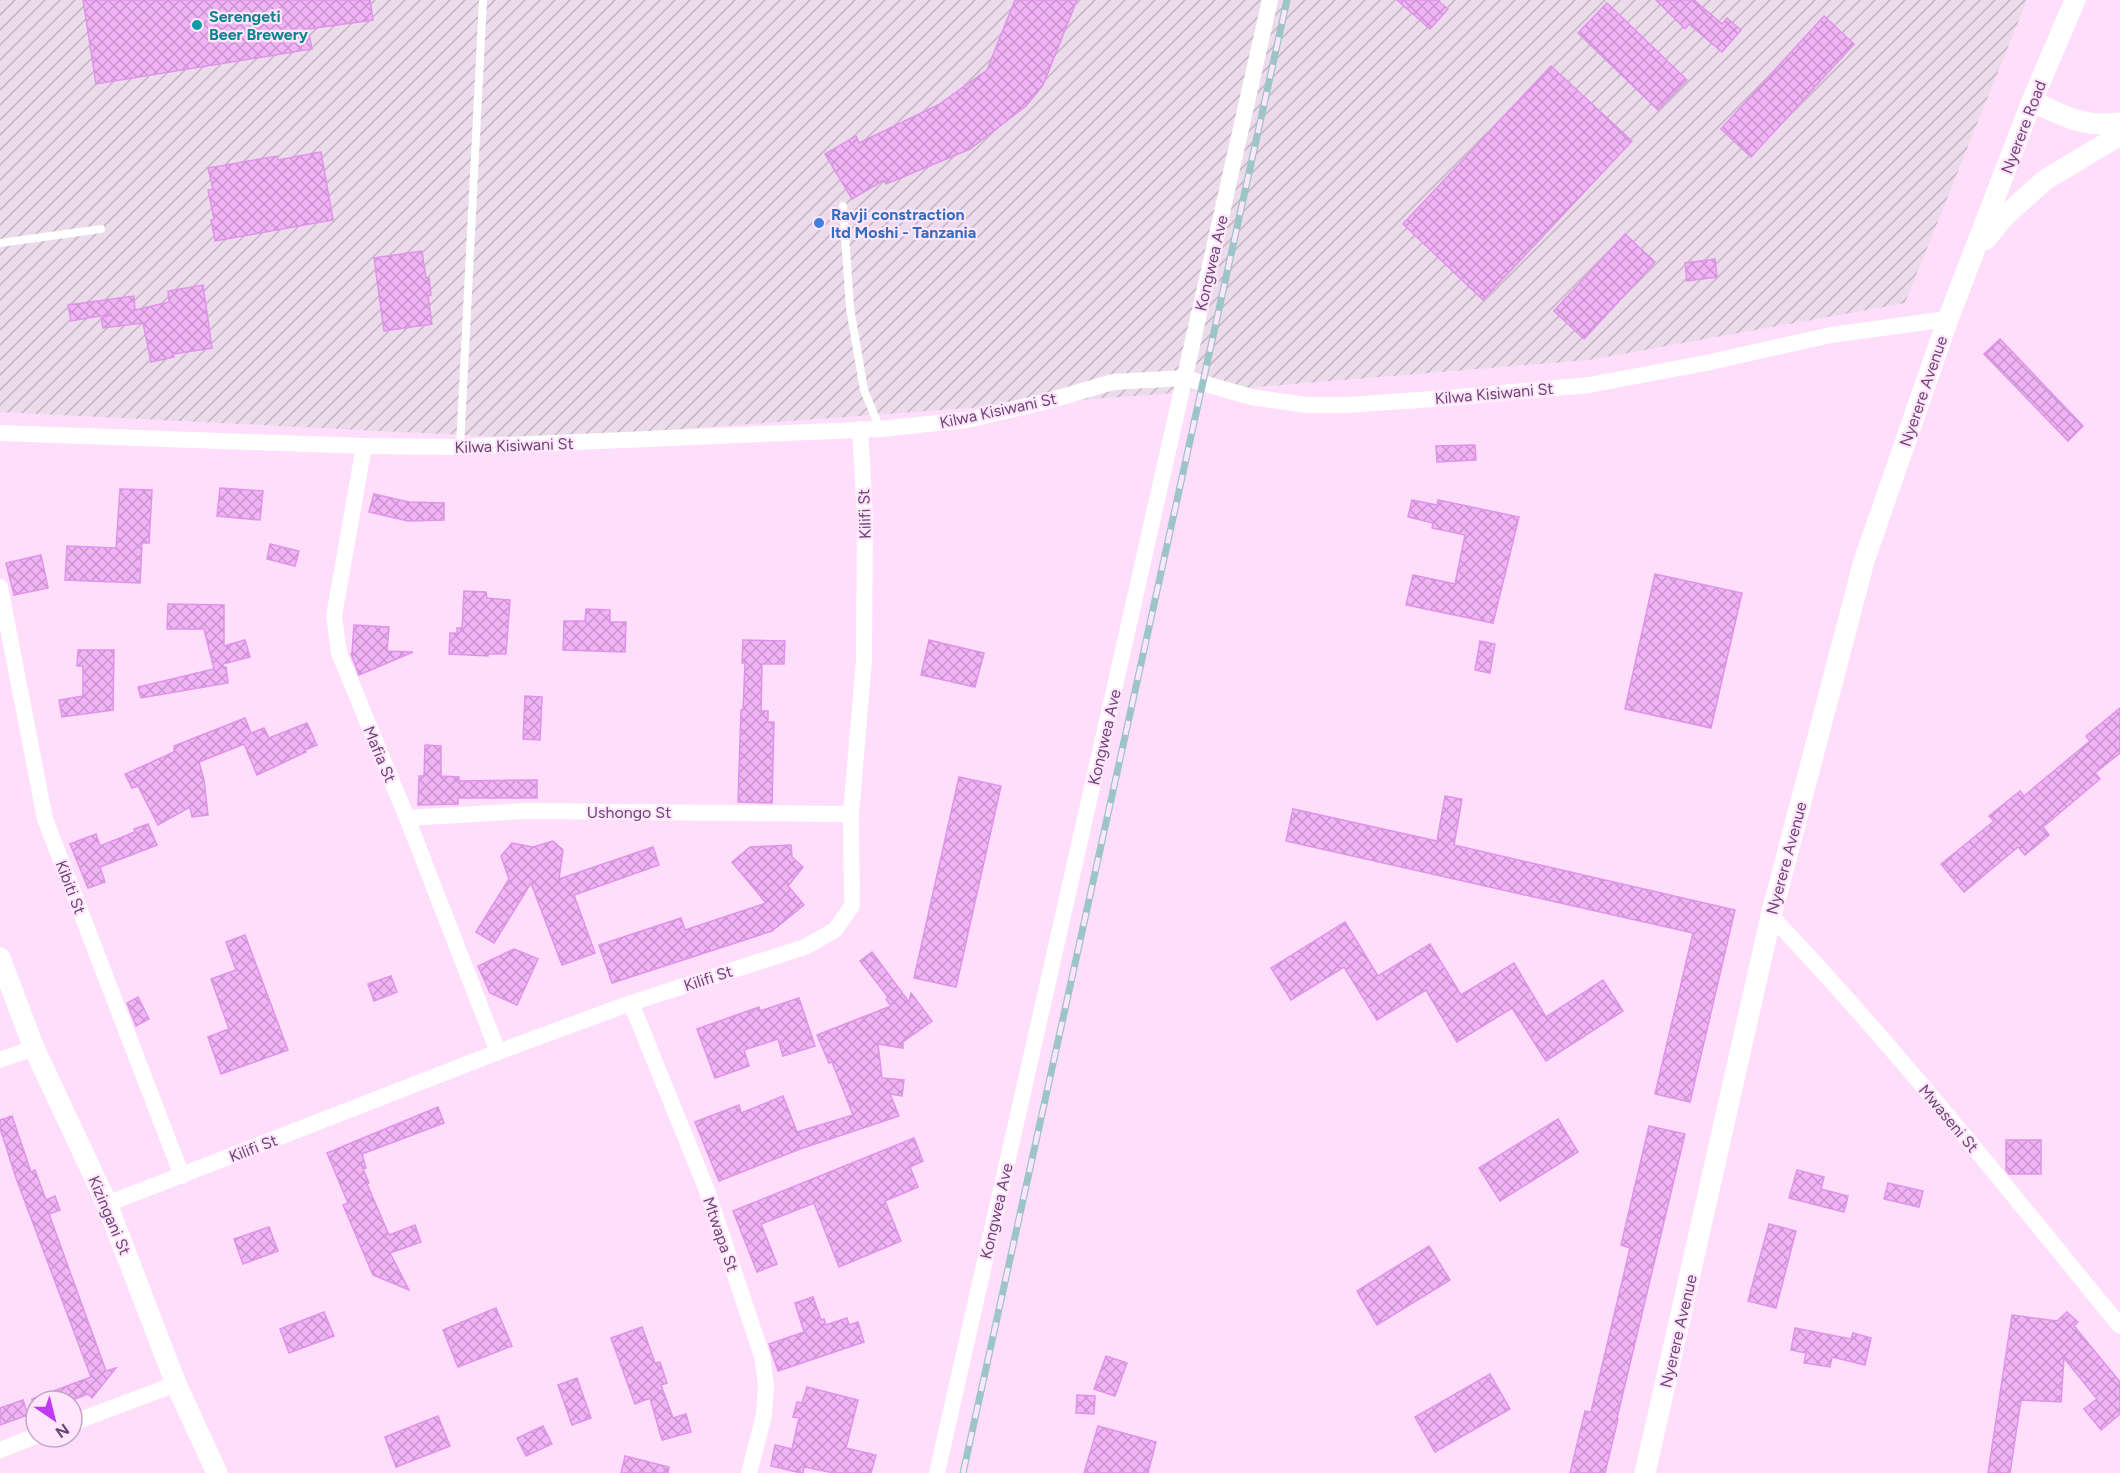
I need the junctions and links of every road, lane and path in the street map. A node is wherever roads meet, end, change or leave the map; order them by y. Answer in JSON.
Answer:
{"nodes":[{"id":1,"x":483,"y":0,"type":"edge"},
{"id":2,"x":1270,"y":0,"type":"edge"},
{"id":3,"x":2075,"y":0,"type":"edge"},
{"id":4,"x":2032,"y":100,"type":"junction"},
{"id":5,"x":2120,"y":123,"type":"edge"},
{"id":6,"x":2120,"y":135,"type":"edge"},
{"id":7,"x":843,"y":206,"type":"dead end"},
{"id":8,"x":100,"y":228,"type":"dead end"},
{"id":9,"x":0,"y":243,"type":"edge"},
{"id":10,"x":1973,"y":255,"type":"junction"},
{"id":11,"x":1948,"y":319,"type":"junction"},
{"id":12,"x":1185,"y":378,"type":"junction"},
{"id":13,"x":860,"y":429,"type":"junction"},
{"id":14,"x":880,"y":429,"type":"junction"},
{"id":15,"x":0,"y":433,"type":"edge"},
{"id":16,"x":364,"y":446,"type":"junction"},
{"id":17,"x":460,"y":447,"type":"junction"},
{"id":18,"x":0,"y":587,"type":"edge"},
{"id":19,"x":851,"y":814,"type":"junction"},
{"id":20,"x":408,"y":818,"type":"junction"},
{"id":21,"x":1771,"y":916,"type":"junction"},
{"id":22,"x":0,"y":958,"type":"edge"},
{"id":23,"x":631,"y":1003,"type":"junction"},
{"id":24,"x":34,"y":1048,"type":"junction"},
{"id":25,"x":498,"y":1052,"type":"junction"},
{"id":26,"x":0,"y":1060,"type":"edge"},
{"id":27,"x":182,"y":1176,"type":"junction"},
{"id":28,"x":107,"y":1204,"type":"junction"},
{"id":29,"x":2120,"y":1326,"type":"edge"},
{"id":30,"x":176,"y":1384,"type":"junction"},
{"id":31,"x":84,"y":1418,"type":"edge"},
{"id":32,"x":24,"y":1441,"type":"edge"},
{"id":33,"x":0,"y":1450,"type":"edge"},
{"id":34,"x":217,"y":1473,"type":"edge"},
{"id":35,"x":748,"y":1473,"type":"edge"},
{"id":36,"x":937,"y":1473,"type":"edge"},
{"id":37,"x":1645,"y":1473,"type":"edge"}],
"edges":[{"from":1,"to":17,"type":"lane"},
{"from":2,"to":12,"type":"street","name":"Kongwea Ave"},
{"from":3,"to":4,"type":"street","name":"Nyerere Road"},
{"from":4,"to":5,"type":"street"},
{"from":4,"to":10,"type":"street","name":"Nyerere Road"},
{"from":6,"to":10,"type":"street"},
{"from":7,"to":14,"type":"lane"},
{"from":8,"to":9,"type":"lane"},
{"from":10,"to":11,"type":"street","name":"Nyerere Avenue"},
{"from":11,"to":12,"type":"street","name":"Kilwa Kisiwani St"},
{"from":11,"to":21,"type":"street","name":"Nyerere Avenue"},
{"from":12,"to":14,"type":"street","name":"Kilwa Kisiwani St"},
{"from":12,"to":36,"type":"street","name":"Kongwea Ave"},
{"from":13,"to":14,"type":"street","name":"Kilwa Kisiwani St"},
{"from":13,"to":17,"type":"street","name":"Kilwa Kisiwani St"},
{"from":13,"to":19,"type":"street","name":"Kilifi St"},
{"from":15,"to":16,"type":"street","name":"Kilwa Kisiwani St"},
{"from":16,"to":17,"type":"street","name":"Kilwa Kisiwani St"},
{"from":16,"to":20,"type":"street","name":"Mafia St"},
{"from":18,"to":27,"type":"street","name":"Kibiti St"},
{"from":19,"to":20,"type":"street","name":"Ushongo St"},
{"from":19,"to":23,"type":"street","name":"Kilifi St"},
{"from":20,"to":25,"type":"street","name":"Mafia St"},
{"from":21,"to":29,"type":"street","name":"Mwaseni St"},
{"from":21,"to":37,"type":"street","name":"Nyerere Avenue"},
{"from":22,"to":24,"type":"street","name":"Kizingani St"},
{"from":23,"to":25,"type":"street","name":"Kilifi St"},
{"from":23,"to":35,"type":"street","name":"Mtwapa St"},
{"from":24,"to":26,"type":"street"},
{"from":24,"to":28,"type":"street","name":"Kizingani St"},
{"from":25,"to":27,"type":"street","name":"Kilifi St"},
{"from":27,"to":28,"type":"street","name":"Kilifi St"},
{"from":28,"to":30,"type":"street","name":"Kizingani St"},
{"from":30,"to":31,"type":"street"},
{"from":30,"to":34,"type":"street","name":"Kizingani St"},
{"from":32,"to":33,"type":"street"}]}
